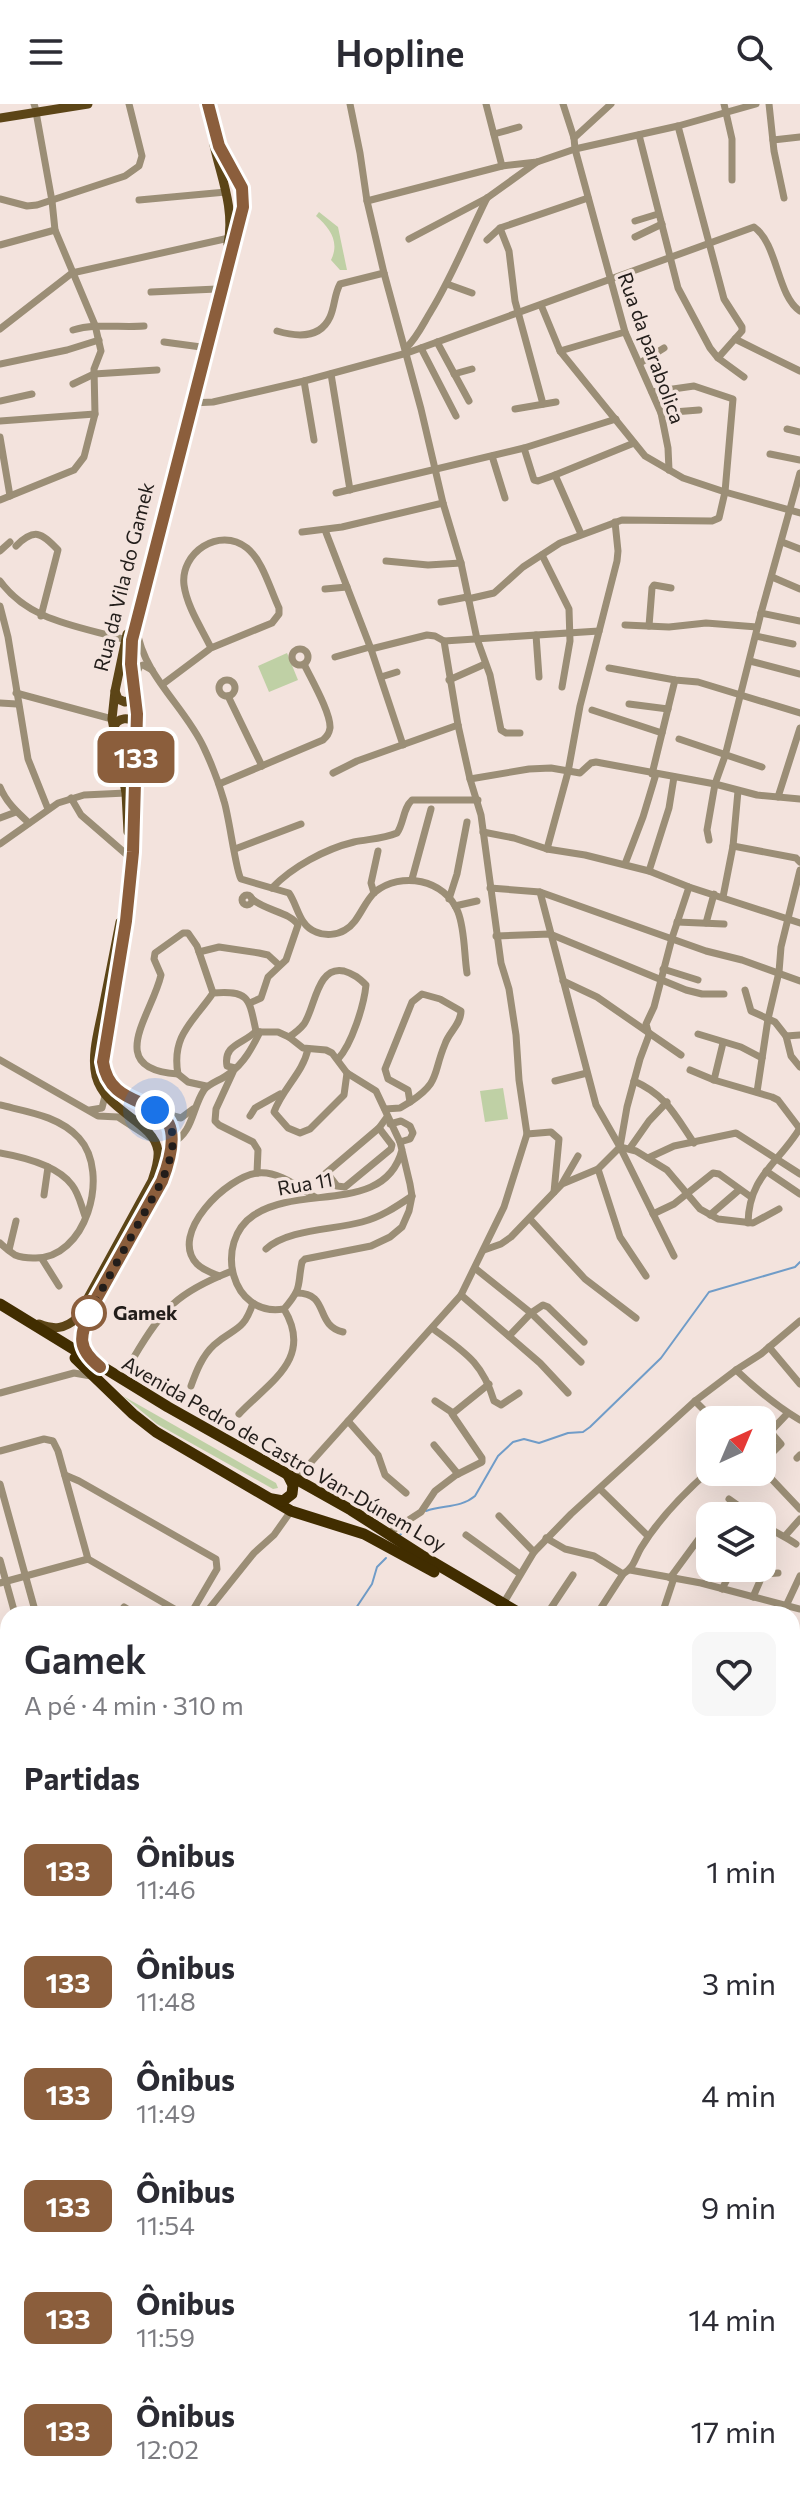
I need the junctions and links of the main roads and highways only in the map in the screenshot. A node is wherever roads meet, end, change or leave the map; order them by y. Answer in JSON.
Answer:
{"nodes":[{"id":1,"x":51,"y":104,"type":"edge"},
{"id":2,"x":88,"y":104,"type":"edge"},
{"id":3,"x":206,"y":104,"type":"edge"},
{"id":4,"x":35,"y":108,"type":"edge"},
{"id":5,"x":0,"y":115,"type":"edge"},
{"id":6,"x":227,"y":195,"type":"junction"},
{"id":7,"x":243,"y":195,"type":"junction"},
{"id":8,"x":134,"y":686,"type":"junction"},
{"id":9,"x":115,"y":691,"type":"junction"},
{"id":10,"x":113,"y":724,"type":"junction"},
{"id":11,"x":137,"y":729,"type":"junction"},
{"id":12,"x":155,"y":1110,"type":"junction"},
{"id":13,"x":142,"y":1127,"type":"junction"},
{"id":14,"x":154,"y":1141,"type":"junction"},
{"id":15,"x":172,"y":1143,"type":"junction"},
{"id":16,"x":0,"y":1304,"type":"edge"},
{"id":17,"x":0,"y":1311,"type":"edge"},
{"id":18,"x":28,"y":1320,"type":"junction"},
{"id":19,"x":100,"y":1367,"type":"junction"},
{"id":20,"x":291,"y":1476,"type":"junction"},
{"id":21,"x":272,"y":1499,"type":"junction"},
{"id":22,"x":388,"y":1538,"type":"junction"},
{"id":23,"x":495,"y":1606,"type":"edge"}],
"edges":[{"from":1,"to":4,"type":"main road"},
{"from":2,"to":4,"type":"main road"},
{"from":3,"to":6,"type":"main road","name":"Rua da Vila do Gamek"},
{"from":3,"to":7,"type":"main road"},
{"from":4,"to":5,"type":"main road"},
{"from":6,"to":7,"type":"main road"},
{"from":6,"to":9,"type":"main road","name":"Rua da Vila do Gamek"},
{"from":7,"to":8,"type":"main road","name":"Rua da Vila do Gamek"},
{"from":8,"to":9,"type":"main road"},
{"from":8,"to":11,"type":"main road","name":"Rua da Vila do Gamek"},
{"from":9,"to":10,"type":"main road","name":"Rua da Vila do Gamek"},
{"from":10,"to":11,"type":"main road"},
{"from":10,"to":13,"type":"main road","name":"Rua da Vila do Gamek"},
{"from":11,"to":12,"type":"main road","name":"Rua da Vila do Gamek"},
{"from":12,"to":13,"type":"main road"},
{"from":12,"to":15,"type":"main road"},
{"from":13,"to":14,"type":"main road"},
{"from":14,"to":15,"type":"main road"},
{"from":14,"to":18,"type":"main road"},
{"from":15,"to":19,"type":"main road"},
{"from":16,"to":18,"type":"highway","name":"Avenida Pedro de Castro Van-Dúnem Loy"},
{"from":17,"to":21,"type":"highway","name":"Avenida Pedro de Castro Van-Dúnem Loy"},
{"from":18,"to":19,"type":"highway","name":"Avenida Pedro de Castro Van-Dúnem Loy"},
{"from":19,"to":20,"type":"highway","name":"Avenida Pedro de Castro Van-Dúnem Loy"},
{"from":20,"to":21,"type":"highway"},
{"from":20,"to":22,"type":"highway","name":"Avenida Pedro de Castro Van-Dúnem Loy"},
{"from":21,"to":22,"type":"highway","name":"Avenida Pedro de Castro Van-Dúnem Loy"},
{"from":22,"to":23,"type":"highway","name":"Avenida Pedro de Castro Van-Dúnem Loy"}]}
